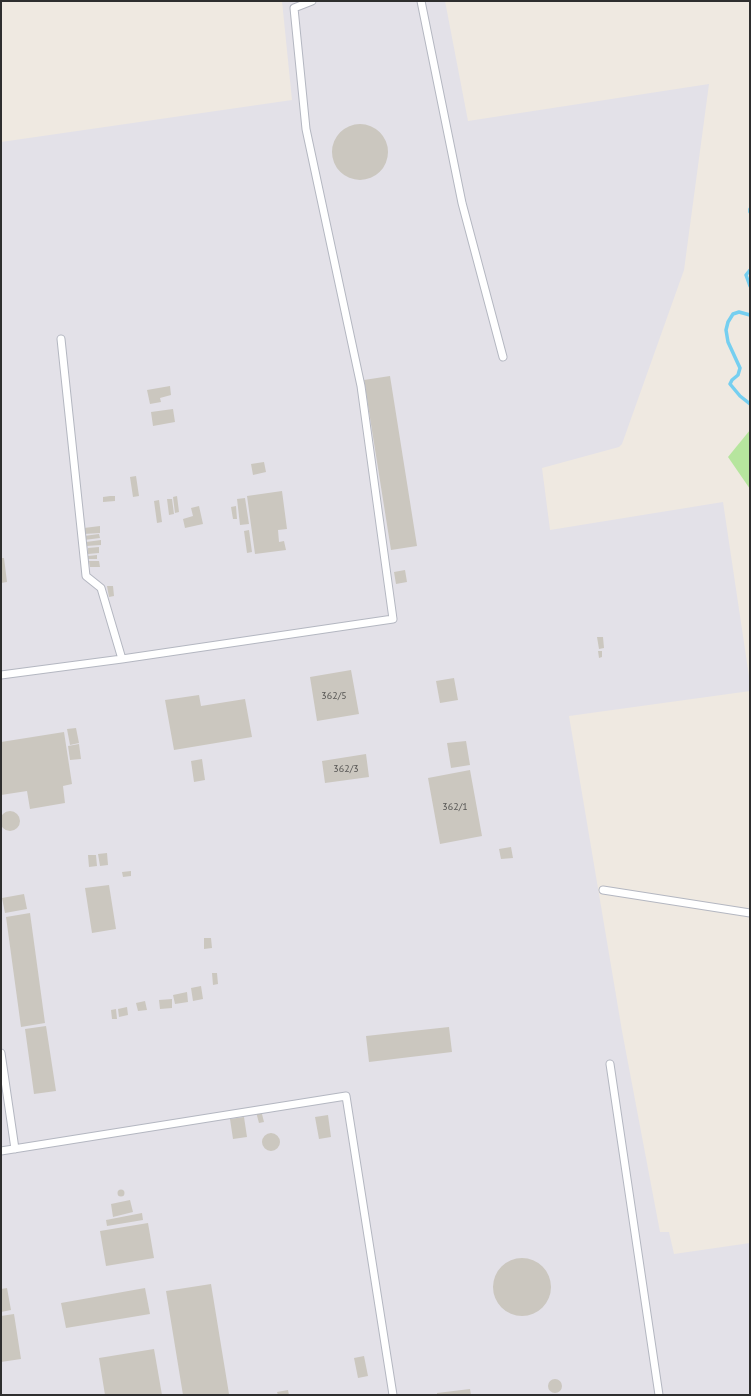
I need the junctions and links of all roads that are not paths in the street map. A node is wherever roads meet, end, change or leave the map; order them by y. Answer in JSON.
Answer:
{"nodes":[{"id":1,"x":312,"y":1,"type":"edge"},
{"id":2,"x":421,"y":1,"type":"edge"},
{"id":3,"x":61,"y":338,"type":"dead end"},
{"id":4,"x":503,"y":357,"type":"dead end"},
{"id":5,"x":122,"y":659,"type":"junction"},
{"id":6,"x":1,"y":675,"type":"edge"},
{"id":7,"x":603,"y":890,"type":"dead end"},
{"id":8,"x":750,"y":914,"type":"edge"},
{"id":9,"x":1,"y":1053,"type":"edge"},
{"id":10,"x":610,"y":1064,"type":"dead end"},
{"id":11,"x":15,"y":1149,"type":"junction"},
{"id":12,"x":1,"y":1151,"type":"edge"},
{"id":13,"x":393,"y":1395,"type":"edge"},
{"id":14,"x":659,"y":1395,"type":"edge"}],
"edges":[{"from":1,"to":5,"type":"lane"},
{"from":2,"to":4,"type":"lane"},
{"from":3,"to":5,"type":"lane"},
{"from":5,"to":6,"type":"lane"},
{"from":7,"to":8,"type":"lane"},
{"from":9,"to":11,"type":"lane"},
{"from":10,"to":14,"type":"lane"},
{"from":11,"to":12,"type":"lane"},
{"from":11,"to":13,"type":"lane"}]}
